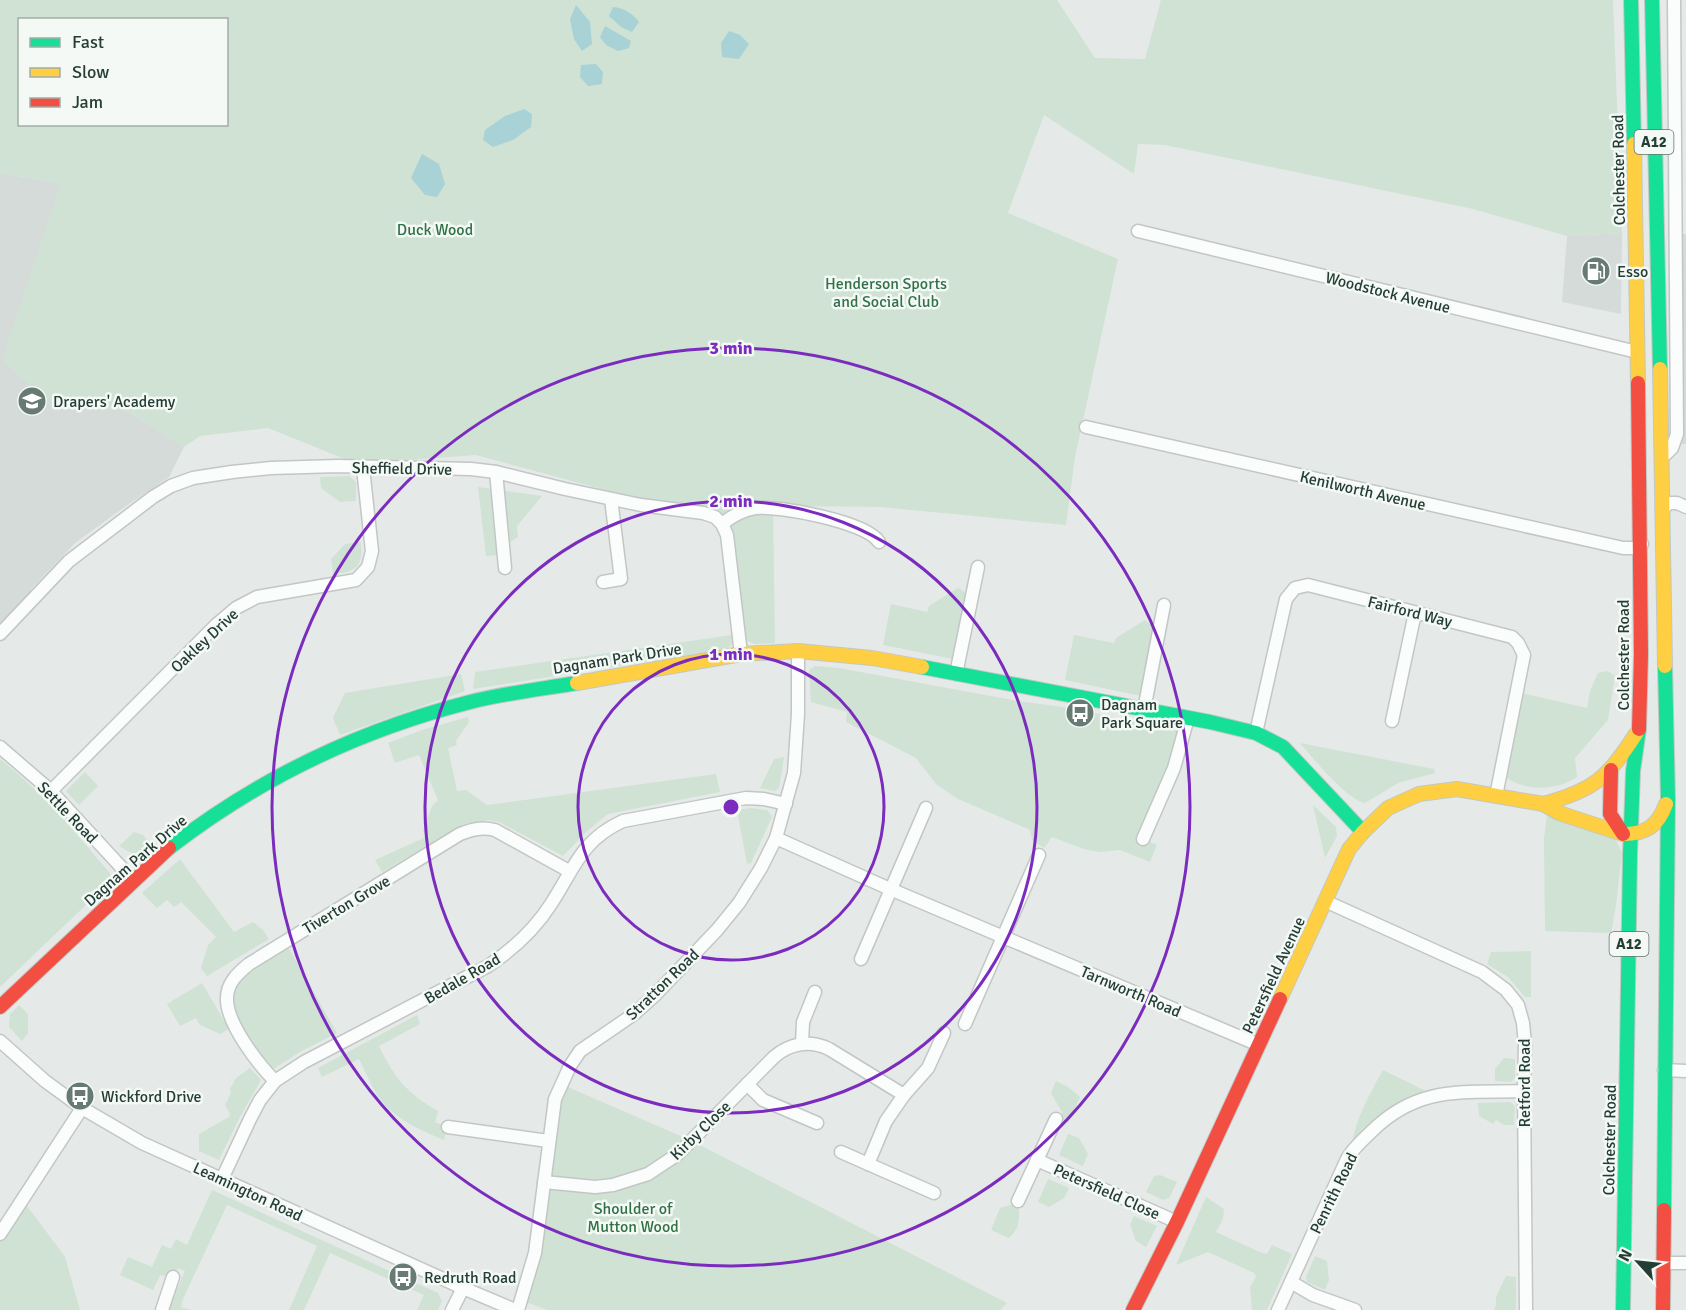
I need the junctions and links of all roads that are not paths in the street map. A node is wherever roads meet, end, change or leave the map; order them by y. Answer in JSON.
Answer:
{"nodes":[{"id":1,"x":1631,"y":0,"type":"edge"},
{"id":2,"x":1652,"y":0,"type":"edge"},
{"id":3,"x":1674,"y":0,"type":"edge"},
{"id":4,"x":1681,"y":219,"type":"edge"},
{"id":5,"x":1656,"y":220,"type":"junction"},
{"id":6,"x":1138,"y":231,"type":"dead end"},
{"id":7,"x":1637,"y":352,"type":"junction"},
{"id":8,"x":1086,"y":427,"type":"dead end"},
{"id":9,"x":1662,"y":457,"type":"junction"},
{"id":10,"x":363,"y":468,"type":"junction"},
{"id":11,"x":496,"y":472,"type":"junction"},
{"id":12,"x":611,"y":499,"type":"junction"},
{"id":13,"x":1663,"y":509,"type":"junction"},
{"id":14,"x":1681,"y":513,"type":"edge"},
{"id":15,"x":722,"y":524,"type":"junction"},
{"id":16,"x":1663,"y":535,"type":"junction"},
{"id":17,"x":879,"y":542,"type":"dead end"},
{"id":18,"x":1639,"y":548,"type":"junction"},
{"id":19,"x":978,"y":567,"type":"dead end"},
{"id":20,"x":505,"y":568,"type":"dead end"},
{"id":21,"x":603,"y":582,"type":"dead end"},
{"id":22,"x":1164,"y":605,"type":"dead end"},
{"id":23,"x":1415,"y":612,"type":"junction"},
{"id":24,"x":0,"y":634,"type":"edge"},
{"id":25,"x":798,"y":651,"type":"junction"},
{"id":26,"x":741,"y":654,"type":"junction"},
{"id":27,"x":956,"y":674,"type":"junction"},
{"id":28,"x":1144,"y":710,"type":"junction"},
{"id":29,"x":1188,"y":718,"type":"junction"},
{"id":30,"x":1392,"y":721,"type":"dead end"},
{"id":31,"x":1639,"y":728,"type":"junction"},
{"id":32,"x":1256,"y":733,"type":"junction"},
{"id":33,"x":0,"y":747,"type":"edge"},
{"id":34,"x":1611,"y":770,"type":"junction"},
{"id":35,"x":51,"y":791,"type":"junction"},
{"id":36,"x":1496,"y":796,"type":"junction"},
{"id":37,"x":1668,"y":799,"type":"junction"},
{"id":38,"x":786,"y":804,"type":"junction"},
{"id":39,"x":1543,"y":804,"type":"junction"},
{"id":40,"x":926,"y":808,"type":"dead end"},
{"id":41,"x":1363,"y":832,"type":"junction"},
{"id":42,"x":1627,"y":834,"type":"junction"},
{"id":43,"x":776,"y":838,"type":"junction"},
{"id":44,"x":1143,"y":839,"type":"dead end"},
{"id":45,"x":1039,"y":855,"type":"dead end"},
{"id":46,"x":569,"y":871,"type":"junction"},
{"id":47,"x":133,"y":880,"type":"junction"},
{"id":48,"x":890,"y":889,"type":"junction"},
{"id":49,"x":1325,"y":902,"type":"junction"},
{"id":50,"x":1003,"y":936,"type":"junction"},
{"id":51,"x":861,"y":960,"type":"dead end"},
{"id":52,"x":815,"y":992,"type":"dead end"},
{"id":53,"x":0,"y":1007,"type":"edge"},
{"id":54,"x":965,"y":1024,"type":"dead end"},
{"id":55,"x":944,"y":1033,"type":"dead end"},
{"id":56,"x":0,"y":1041,"type":"edge"},
{"id":57,"x":802,"y":1043,"type":"junction"},
{"id":58,"x":1259,"y":1046,"type":"junction"},
{"id":59,"x":1664,"y":1070,"type":"junction"},
{"id":60,"x":1686,"y":1071,"type":"edge"},
{"id":61,"x":274,"y":1082,"type":"junction"},
{"id":62,"x":747,"y":1084,"type":"junction"},
{"id":63,"x":1524,"y":1091,"type":"junction"},
{"id":64,"x":904,"y":1095,"type":"junction"},
{"id":65,"x":82,"y":1108,"type":"junction"},
{"id":66,"x":1056,"y":1119,"type":"dead end"},
{"id":67,"x":817,"y":1123,"type":"dead end"},
{"id":68,"x":448,"y":1127,"type":"dead end"},
{"id":69,"x":548,"y":1141,"type":"junction"},
{"id":70,"x":841,"y":1152,"type":"dead end"},
{"id":71,"x":1037,"y":1160,"type":"junction"},
{"id":72,"x":868,"y":1164,"type":"junction"},
{"id":73,"x":222,"y":1179,"type":"junction"},
{"id":74,"x":544,"y":1182,"type":"junction"},
{"id":75,"x":934,"y":1193,"type":"dead end"},
{"id":76,"x":1018,"y":1202,"type":"dead end"},
{"id":77,"x":1178,"y":1222,"type":"junction"},
{"id":78,"x":0,"y":1234,"type":"edge"},
{"id":79,"x":1662,"y":1263,"type":"junction"},
{"id":80,"x":1686,"y":1263,"type":"edge"},
{"id":81,"x":173,"y":1277,"type":"dead end"},
{"id":82,"x":1291,"y":1281,"type":"junction"},
{"id":83,"x":463,"y":1288,"type":"junction"},
{"id":84,"x":162,"y":1310,"type":"edge"},
{"id":85,"x":452,"y":1310,"type":"edge"},
{"id":86,"x":517,"y":1310,"type":"edge"},
{"id":87,"x":1133,"y":1310,"type":"edge"},
{"id":88,"x":1278,"y":1310,"type":"edge"},
{"id":89,"x":1355,"y":1310,"type":"edge"},
{"id":90,"x":1526,"y":1310,"type":"edge"},
{"id":91,"x":1623,"y":1310,"type":"edge"},
{"id":92,"x":1663,"y":1310,"type":"edge"}],
"edges":[{"from":1,"to":7,"type":"main road","name":"Colchester Road","number":"A12"},
{"from":2,"to":5,"type":"main road","number":"A12"},
{"from":3,"to":4,"type":"street"},
{"from":4,"to":5,"type":"street"},
{"from":4,"to":9,"type":"street"},
{"from":5,"to":9,"type":"main road","number":"A12"},
{"from":6,"to":7,"type":"street","name":"Woodstock Avenue"},
{"from":7,"to":18,"type":"main road","name":"Colchester Road","number":"A12"},
{"from":8,"to":18,"type":"street","name":"Kenilworth Avenue"},
{"from":9,"to":13,"type":"main road","number":"A12"},
{"from":10,"to":11,"type":"street","name":"Sheffield Drive"},
{"from":10,"to":24,"type":"street","name":"Sheffield Drive"},
{"from":10,"to":35,"type":"street","name":"Oakley Drive"},
{"from":11,"to":12,"type":"street","name":"Sheffield Drive"},
{"from":11,"to":20,"type":"street"},
{"from":12,"to":15,"type":"street","name":"Sheffield Drive"},
{"from":12,"to":21,"type":"street"},
{"from":13,"to":14,"type":"street"},
{"from":13,"to":16,"type":"main road","number":"A12"},
{"from":13,"to":18,"type":"street"},
{"from":14,"to":16,"type":"street"},
{"from":15,"to":17,"type":"street"},
{"from":15,"to":26,"type":"street"},
{"from":16,"to":37,"type":"main road","number":"A12"},
{"from":18,"to":31,"type":"main road","name":"Colchester Road","number":"A12"},
{"from":19,"to":27,"type":"street"},
{"from":22,"to":28,"type":"street"},
{"from":23,"to":30,"type":"street"},
{"from":23,"to":32,"type":"street","name":"Fairford Way"},
{"from":23,"to":36,"type":"street","name":"Fairford Way"},
{"from":25,"to":26,"type":"main road","name":"Dagnam Park Drive"},
{"from":25,"to":27,"type":"main road","name":"Dagnam Park Drive"},
{"from":25,"to":38,"type":"street","name":"Stratton Road"},
{"from":26,"to":47,"type":"main road","name":"Dagnam Park Drive"},
{"from":27,"to":28,"type":"main road","name":"Dagnam Park Drive"},
{"from":28,"to":29,"type":"main road","name":"Dagnam Park Drive"},
{"from":29,"to":32,"type":"main road","name":"Dagnam Park Drive"},
{"from":29,"to":44,"type":"street"},
{"from":31,"to":34,"type":"main road","name":"Petersfield Avenue"},
{"from":31,"to":42,"type":"main road","name":"Colchester Road","number":"A12"},
{"from":32,"to":41,"type":"main road","name":"Dagnam Park Drive"},
{"from":33,"to":35,"type":"street","name":"Settle Road"},
{"from":34,"to":39,"type":"main road","name":"Petersfield Avenue"},
{"from":34,"to":42,"type":"main road"},
{"from":35,"to":47,"type":"street","name":"Settle Road"},
{"from":36,"to":39,"type":"main road","name":"Petersfield Avenue"},
{"from":36,"to":41,"type":"main road","name":"Petersfield Avenue"},
{"from":37,"to":42,"type":"main road"},
{"from":37,"to":59,"type":"main road","number":"A12"},
{"from":38,"to":43,"type":"street","name":"Stratton Road"},
{"from":38,"to":46,"type":"street","name":"Bedale Road"},
{"from":39,"to":42,"type":"main road","name":"Petersfield Avenue"},
{"from":40,"to":48,"type":"street"},
{"from":41,"to":49,"type":"main road","name":"Petersfield Avenue"},
{"from":42,"to":91,"type":"main road","name":"Colchester Road","number":"A12"},
{"from":43,"to":48,"type":"street","name":"Tarnworth Road"},
{"from":43,"to":69,"type":"street","name":"Stratton Road"},
{"from":45,"to":50,"type":"street"},
{"from":46,"to":61,"type":"street","name":"Bedale Road"},
{"from":46,"to":61,"type":"street","name":"Tiverton Grove"},
{"from":47,"to":53,"type":"main road","name":"Dagnam Park Drive"},
{"from":48,"to":50,"type":"street","name":"Tarnworth Road"},
{"from":48,"to":51,"type":"street"},
{"from":49,"to":58,"type":"main road","name":"Petersfield Avenue"},
{"from":49,"to":63,"type":"street","name":"Retford Road"},
{"from":50,"to":54,"type":"street"},
{"from":50,"to":58,"type":"street","name":"Tarnworth Road"},
{"from":52,"to":57,"type":"street"},
{"from":55,"to":64,"type":"street"},
{"from":56,"to":65,"type":"street","name":"Leamington Road"},
{"from":57,"to":62,"type":"street","name":"Kirby Close"},
{"from":57,"to":64,"type":"street"},
{"from":58,"to":77,"type":"main road","name":"Petersfield Avenue"},
{"from":59,"to":60,"type":"street"},
{"from":59,"to":79,"type":"main road","number":"A12"},
{"from":61,"to":73,"type":"street","name":"Bedale Road"},
{"from":62,"to":67,"type":"street"},
{"from":62,"to":74,"type":"street","name":"Kirby Close"},
{"from":63,"to":82,"type":"street","name":"Penrith Road"},
{"from":63,"to":90,"type":"street","name":"Retford Road"},
{"from":64,"to":72,"type":"street"},
{"from":65,"to":73,"type":"street","name":"Leamington Road"},
{"from":65,"to":78,"type":"street"},
{"from":66,"to":71,"type":"street","name":"Petersfield Close"},
{"from":68,"to":69,"type":"street"},
{"from":69,"to":74,"type":"street","name":"Stratton Road"},
{"from":70,"to":72,"type":"street"},
{"from":71,"to":76,"type":"street","name":"Petersfield Close"},
{"from":71,"to":77,"type":"street","name":"Petersfield Close"},
{"from":72,"to":75,"type":"street"},
{"from":73,"to":83,"type":"street","name":"Leamington Road"},
{"from":74,"to":86,"type":"street","name":"Stratton Road"},
{"from":77,"to":87,"type":"main road","name":"Petersfield Avenue"},
{"from":79,"to":80,"type":"street"},
{"from":79,"to":92,"type":"main road","number":"A12"},
{"from":81,"to":84,"type":"street"},
{"from":82,"to":88,"type":"street","name":"Penrith Road"},
{"from":82,"to":89,"type":"street"},
{"from":83,"to":85,"type":"street"},
{"from":83,"to":86,"type":"street","name":"Leamington Road"}]}
